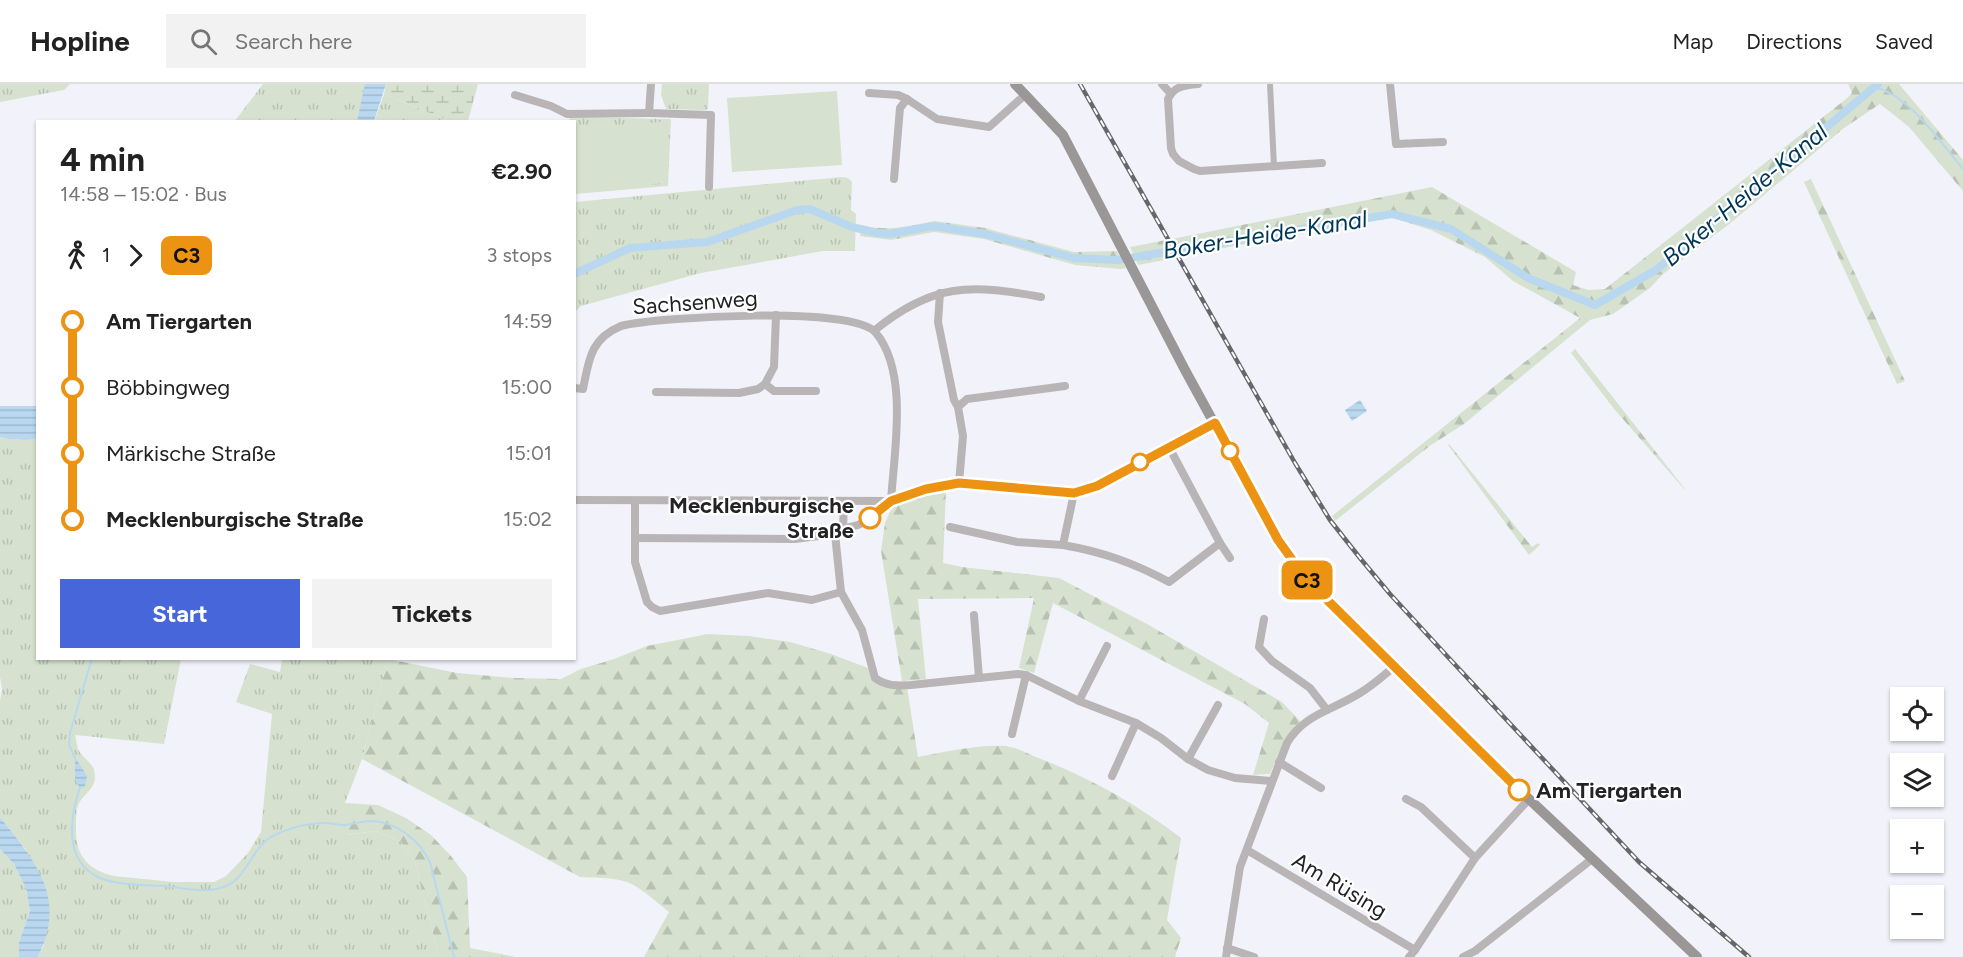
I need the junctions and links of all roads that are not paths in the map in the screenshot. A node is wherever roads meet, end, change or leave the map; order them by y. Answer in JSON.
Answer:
{"nodes":[{"id":1,"x":651,"y":84,"type":"edge"},
{"id":2,"x":1015,"y":84,"type":"edge"},
{"id":3,"x":1162,"y":84,"type":"edge"},
{"id":4,"x":1198,"y":84,"type":"edge"},
{"id":5,"x":1270,"y":84,"type":"edge"},
{"id":6,"x":1390,"y":84,"type":"edge"},
{"id":7,"x":869,"y":93,"type":"dead end"},
{"id":8,"x":1171,"y":94,"type":"junction"},
{"id":9,"x":515,"y":95,"type":"dead end"},
{"id":10,"x":1025,"y":95,"type":"junction"},
{"id":11,"x":908,"y":99,"type":"junction"},
{"id":12,"x":650,"y":113,"type":"junction"},
{"id":13,"x":1443,"y":142,"type":"dead end"},
{"id":14,"x":1322,"y":163,"type":"dead end"},
{"id":15,"x":1274,"y":166,"type":"junction"},
{"id":16,"x":894,"y":179,"type":"dead end"},
{"id":17,"x":709,"y":187,"type":"dead end"},
{"id":18,"x":940,"y":293,"type":"junction"},
{"id":19,"x":1041,"y":297,"type":"dead end"},
{"id":20,"x":776,"y":315,"type":"junction"},
{"id":21,"x":875,"y":330,"type":"junction"},
{"id":22,"x":765,"y":384,"type":"junction"},
{"id":23,"x":1065,"y":386,"type":"dead end"},
{"id":24,"x":579,"y":389,"type":"edge"},
{"id":25,"x":816,"y":391,"type":"dead end"},
{"id":26,"x":656,"y":392,"type":"dead end"},
{"id":27,"x":958,"y":407,"type":"junction"},
{"id":28,"x":1215,"y":423,"type":"junction"},
{"id":29,"x":1169,"y":447,"type":"junction"},
{"id":30,"x":959,"y":483,"type":"junction"},
{"id":31,"x":1074,"y":493,"type":"junction"},
{"id":32,"x":576,"y":500,"type":"edge"},
{"id":33,"x":635,"y":501,"type":"junction"},
{"id":34,"x":844,"y":501,"type":"junction"},
{"id":35,"x":891,"y":501,"type":"junction"},
{"id":36,"x":950,"y":527,"type":"dead end"},
{"id":37,"x":843,"y":528,"type":"junction"},
{"id":38,"x":835,"y":534,"type":"junction"},
{"id":39,"x":635,"y":538,"type":"junction"},
{"id":40,"x":1220,"y":543,"type":"junction"},
{"id":41,"x":1063,"y":545,"type":"junction"},
{"id":42,"x":1230,"y":558,"type":"dead end"},
{"id":43,"x":841,"y":592,"type":"junction"},
{"id":44,"x":974,"y":615,"type":"dead end"},
{"id":45,"x":1264,"y":619,"type":"dead end"},
{"id":46,"x":1107,"y":646,"type":"dead end"},
{"id":47,"x":1394,"y":667,"type":"junction"},
{"id":48,"x":1026,"y":675,"type":"junction"},
{"id":49,"x":979,"y":678,"type":"junction"},
{"id":50,"x":1079,"y":701,"type":"junction"},
{"id":51,"x":1218,"y":705,"type":"dead end"},
{"id":52,"x":1327,"y":710,"type":"junction"},
{"id":53,"x":1136,"y":723,"type":"junction"},
{"id":54,"x":1012,"y":734,"type":"dead end"},
{"id":55,"x":1188,"y":759,"type":"junction"},
{"id":56,"x":1279,"y":762,"type":"junction"},
{"id":57,"x":1112,"y":776,"type":"dead end"},
{"id":58,"x":1271,"y":781,"type":"junction"},
{"id":59,"x":1321,"y":788,"type":"dead end"},
{"id":60,"x":1406,"y":799,"type":"dead end"},
{"id":61,"x":1529,"y":799,"type":"junction"},
{"id":62,"x":1247,"y":850,"type":"junction"},
{"id":63,"x":1475,"y":858,"type":"junction"},
{"id":64,"x":1592,"y":859,"type":"junction"},
{"id":65,"x":1227,"y":948,"type":"junction"},
{"id":66,"x":1415,"y":950,"type":"junction"},
{"id":67,"x":1226,"y":957,"type":"edge"},
{"id":68,"x":1254,"y":957,"type":"edge"},
{"id":69,"x":1409,"y":957,"type":"edge"},
{"id":70,"x":1463,"y":957,"type":"edge"},
{"id":71,"x":1697,"y":957,"type":"edge"}],
"edges":[{"from":1,"to":12,"type":"street"},
{"from":2,"to":10,"type":"main road"},
{"from":3,"to":8,"type":"street"},
{"from":4,"to":8,"type":"street"},
{"from":5,"to":15,"type":"street"},
{"from":6,"to":13,"type":"street"},
{"from":7,"to":11,"type":"street"},
{"from":8,"to":15,"type":"street"},
{"from":9,"to":12,"type":"street"},
{"from":10,"to":11,"type":"street"},
{"from":10,"to":28,"type":"main road"},
{"from":11,"to":16,"type":"street"},
{"from":12,"to":17,"type":"street"},
{"from":14,"to":15,"type":"street"},
{"from":18,"to":19,"type":"street"},
{"from":18,"to":21,"type":"street"},
{"from":18,"to":27,"type":"street"},
{"from":20,"to":21,"type":"street","name":"Sachsenweg"},
{"from":20,"to":22,"type":"street"},
{"from":20,"to":24,"type":"street","name":"Sachsenweg"},
{"from":21,"to":35,"type":"street"},
{"from":22,"to":25,"type":"street"},
{"from":22,"to":26,"type":"street"},
{"from":23,"to":27,"type":"street"},
{"from":27,"to":30,"type":"street"},
{"from":28,"to":29,"type":"street"},
{"from":28,"to":47,"type":"main road"},
{"from":29,"to":31,"type":"street"},
{"from":29,"to":40,"type":"street"},
{"from":30,"to":31,"type":"street"},
{"from":30,"to":35,"type":"street"},
{"from":31,"to":41,"type":"street"},
{"from":32,"to":33,"type":"street"},
{"from":33,"to":34,"type":"street"},
{"from":33,"to":39,"type":"street"},
{"from":34,"to":35,"type":"street"},
{"from":34,"to":37,"type":"street"},
{"from":35,"to":37,"type":"street"},
{"from":36,"to":41,"type":"street"},
{"from":37,"to":38,"type":"street"},
{"from":38,"to":39,"type":"street"},
{"from":38,"to":43,"type":"street"},
{"from":39,"to":43,"type":"street"},
{"from":40,"to":41,"type":"street"},
{"from":40,"to":42,"type":"street"},
{"from":43,"to":49,"type":"street"},
{"from":44,"to":49,"type":"street"},
{"from":45,"to":52,"type":"street"},
{"from":46,"to":50,"type":"street"},
{"from":47,"to":52,"type":"street"},
{"from":47,"to":61,"type":"main road"},
{"from":48,"to":49,"type":"street"},
{"from":48,"to":50,"type":"street"},
{"from":48,"to":54,"type":"street"},
{"from":50,"to":53,"type":"street"},
{"from":51,"to":55,"type":"street"},
{"from":52,"to":56,"type":"street"},
{"from":53,"to":55,"type":"street"},
{"from":53,"to":57,"type":"street"},
{"from":55,"to":58,"type":"street"},
{"from":56,"to":58,"type":"street"},
{"from":56,"to":59,"type":"street"},
{"from":58,"to":62,"type":"street"},
{"from":60,"to":63,"type":"street"},
{"from":61,"to":63,"type":"street"},
{"from":61,"to":64,"type":"main road"},
{"from":62,"to":65,"type":"street"},
{"from":62,"to":66,"type":"street","name":"Am Rüsing"},
{"from":63,"to":66,"type":"street"},
{"from":64,"to":70,"type":"street"},
{"from":64,"to":71,"type":"main road"},
{"from":65,"to":67,"type":"street"},
{"from":65,"to":68,"type":"street"},
{"from":66,"to":69,"type":"street"}]}
